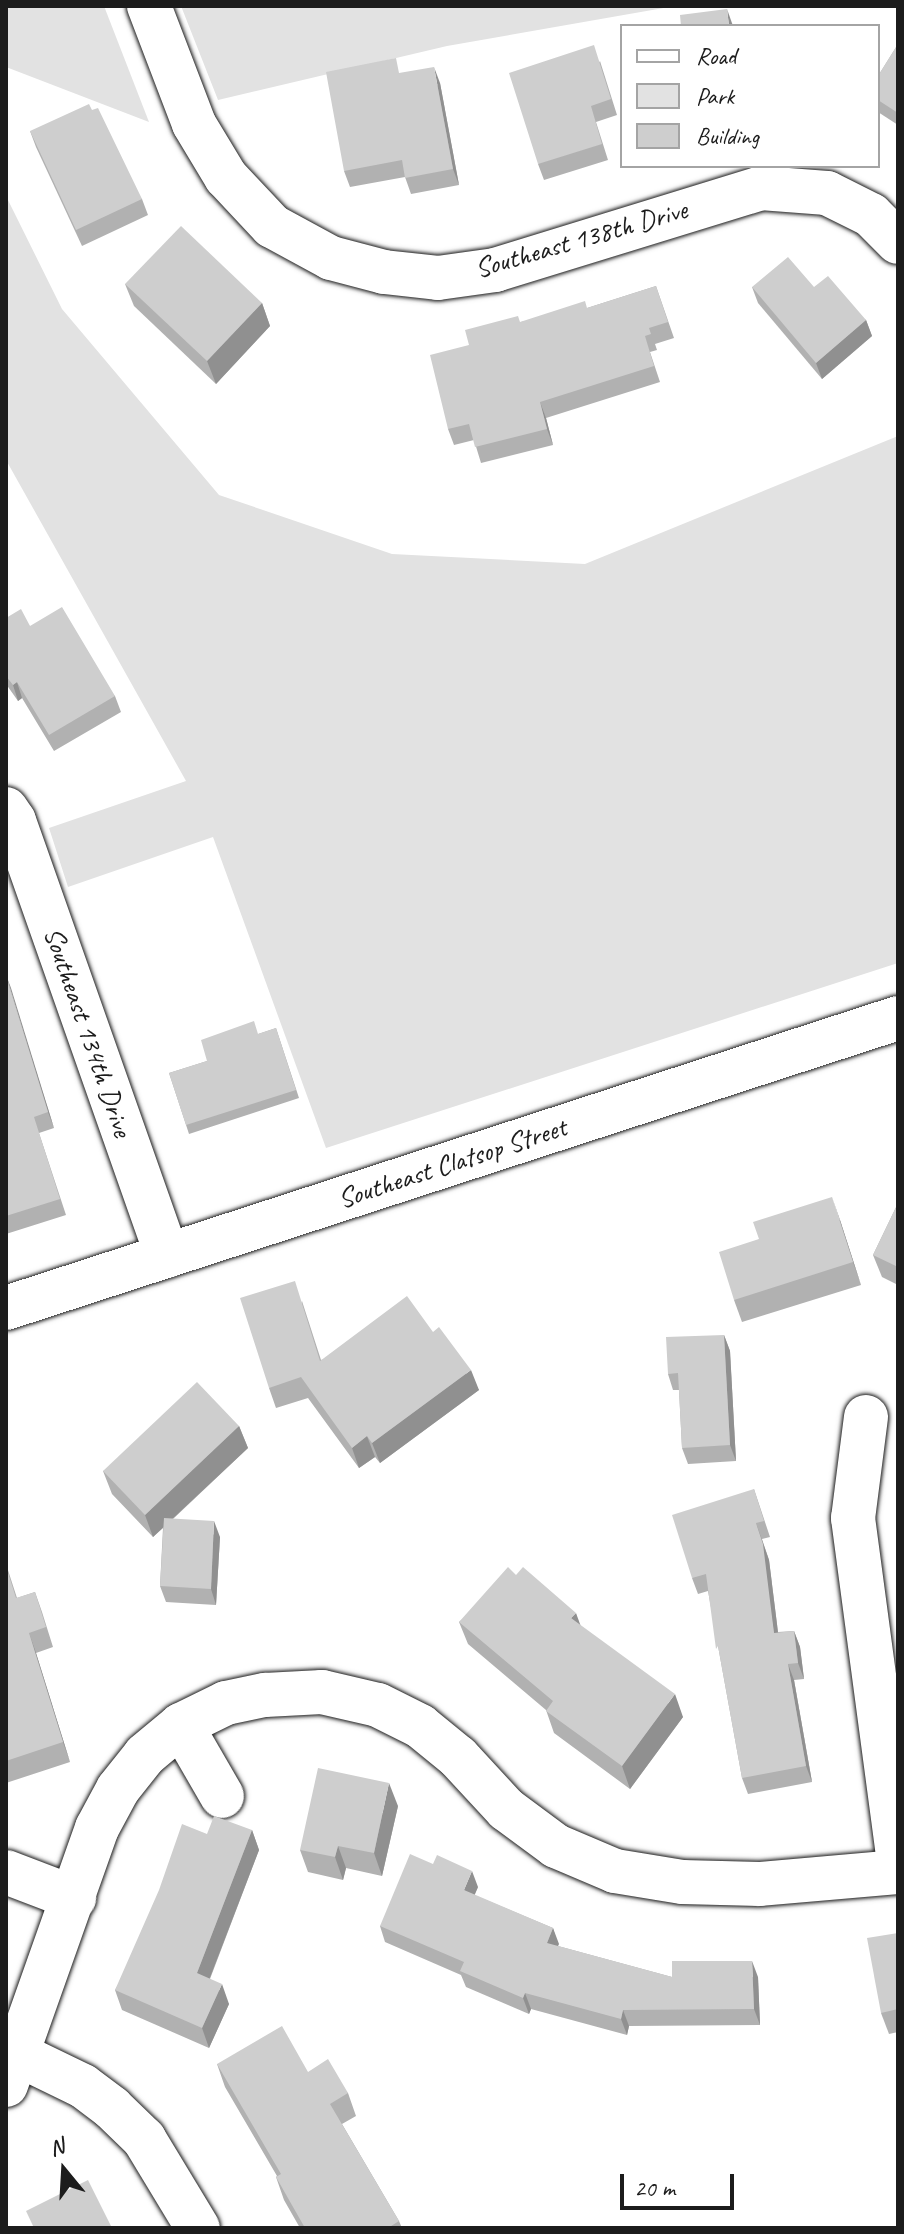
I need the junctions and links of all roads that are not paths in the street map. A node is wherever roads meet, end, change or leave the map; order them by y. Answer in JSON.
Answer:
{"nodes":[{"id":1,"x":149,"y":6,"type":"edge"},
{"id":2,"x":898,"y":242,"type":"edge"},
{"id":3,"x":6,"y":809,"type":"edge"},
{"id":4,"x":898,"y":1018,"type":"edge"},
{"id":5,"x":167,"y":1256,"type":"junction"},
{"id":6,"x":6,"y":1308,"type":"edge"},
{"id":7,"x":866,"y":1417,"type":"dead end"},
{"id":8,"x":181,"y":1725,"type":"junction"},
{"id":9,"x":222,"y":1796,"type":"dead end"},
{"id":10,"x":898,"y":1854,"type":"edge"},
{"id":11,"x":6,"y":1872,"type":"edge"},
{"id":12,"x":898,"y":1872,"type":"edge"},
{"id":13,"x":74,"y":1898,"type":"junction"},
{"id":14,"x":12,"y":2070,"type":"edge"},
{"id":15,"x":198,"y":2228,"type":"edge"}],
"edges":[{"from":1,"to":2,"type":"street","name":"Southeast 138th Drive"},
{"from":3,"to":5,"type":"street","name":"Southeast 134th Drive"},
{"from":4,"to":5,"type":"street","name":"Southeast Clatsop Street"},
{"from":5,"to":6,"type":"street","name":"Southeast Clatsop Street"},
{"from":7,"to":10,"type":"street"},
{"from":8,"to":9,"type":"street"},
{"from":8,"to":12,"type":"street"},
{"from":8,"to":13,"type":"street"},
{"from":11,"to":13,"type":"street"},
{"from":13,"to":14,"type":"street"},
{"from":14,"to":15,"type":"street"}]}
